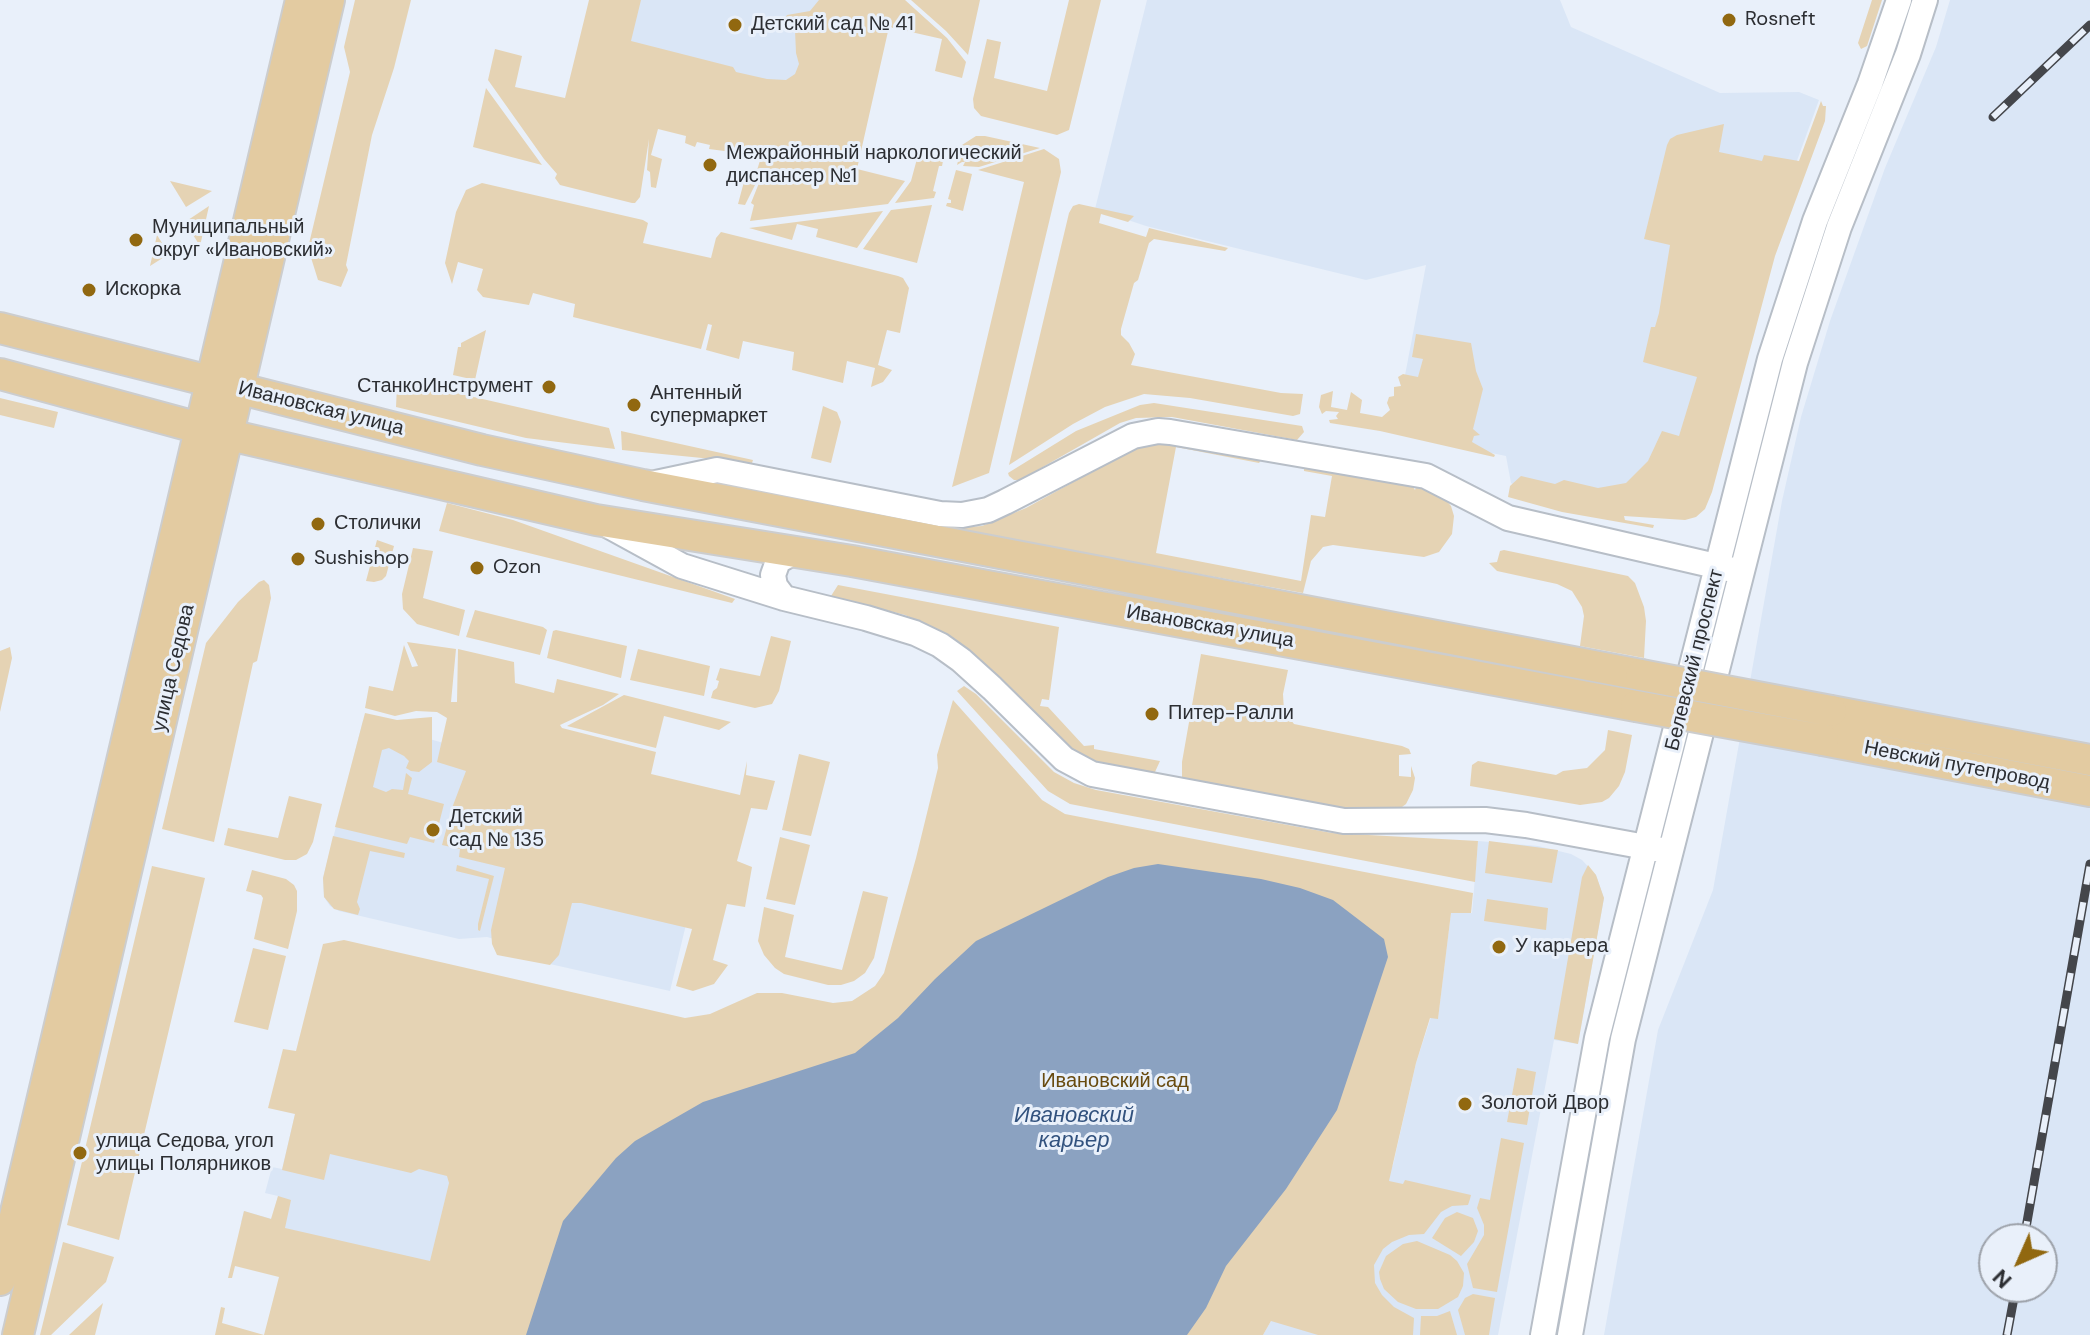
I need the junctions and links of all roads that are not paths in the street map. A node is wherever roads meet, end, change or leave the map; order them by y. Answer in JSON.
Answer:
{"nodes":[{"id":1,"x":301,"y":0,"type":"edge"},
{"id":2,"x":329,"y":0,"type":"edge"},
{"id":3,"x":1899,"y":0,"type":"edge"},
{"id":4,"x":1925,"y":0,"type":"edge"},
{"id":5,"x":0,"y":328,"type":"edge"},
{"id":6,"x":0,"y":374,"type":"edge"},
{"id":7,"x":223,"y":385,"type":"junction"},
{"id":8,"x":214,"y":431,"type":"junction"},
{"id":9,"x":643,"y":485,"type":"junction"},
{"id":10,"x":596,"y":520,"type":"junction"},
{"id":11,"x":794,"y":552,"type":"junction"},
{"id":12,"x":1719,"y":567,"type":"junction"},
{"id":13,"x":1743,"y":572,"type":"junction"},
{"id":14,"x":784,"y":598,"type":"junction"},
{"id":15,"x":1827,"y":726,"type":"junction"},
{"id":16,"x":2090,"y":760,"type":"edge"},
{"id":17,"x":2090,"y":791,"type":"edge"},
{"id":18,"x":1659,"y":850,"type":"junction"},
{"id":19,"x":38,"y":1245,"type":"junction"},
{"id":20,"x":2,"y":1264,"type":"edge"},
{"id":21,"x":18,"y":1335,"type":"edge"},
{"id":22,"x":1543,"y":1335,"type":"edge"},
{"id":23,"x":1570,"y":1335,"type":"edge"}],
"edges":[{"from":1,"to":7,"type":"main road","name":"улица Седова"},
{"from":2,"to":7,"type":"main road","name":"улица Седова"},
{"from":3,"to":12,"type":"street","name":"Белевский проспект"},
{"from":4,"to":13,"type":"street","name":"Белевский проспект"},
{"from":5,"to":7,"type":"main road","name":"Ивановская улица"},
{"from":6,"to":8,"type":"main road","name":"Ивановская улица"},
{"from":7,"to":8,"type":"main road","name":"улица Седова"},
{"from":7,"to":9,"type":"main road","name":"Ивановская улица"},
{"from":8,"to":10,"type":"main road","name":"Ивановская улица"},
{"from":8,"to":19,"type":"main road","name":"улица Седова"},
{"from":8,"to":20,"type":"main road","name":"улица Седова"},
{"from":9,"to":12,"type":"street","name":"Ивановская улица"},
{"from":9,"to":15,"type":"main road","name":"Ивановская улица","bridge":true},
{"from":10,"to":11,"type":"main road","name":"Ивановская улица"},
{"from":10,"to":14,"type":"street","name":"Ивановская улица"},
{"from":11,"to":14,"type":"street"},
{"from":11,"to":15,"type":"main road","name":"Ивановская улица","bridge":true},
{"from":12,"to":13,"type":"street","name":"Ивановская улица"},
{"from":12,"to":18,"type":"street","name":"Белевский проспект"},
{"from":13,"to":18,"type":"street","name":"Белевский проспект"},
{"from":14,"to":18,"type":"street","name":"Ивановская улица"},
{"from":15,"to":16,"type":"main road","name":"Невский путепровод"},
{"from":15,"to":17,"type":"main road","name":"Невский путепровод"},
{"from":18,"to":22,"type":"street","name":"Белевский проспект"},
{"from":18,"to":23,"type":"street","name":"Белевский проспект"},
{"from":19,"to":20,"type":"street"},
{"from":19,"to":21,"type":"main road","name":"улица Седова"}]}
